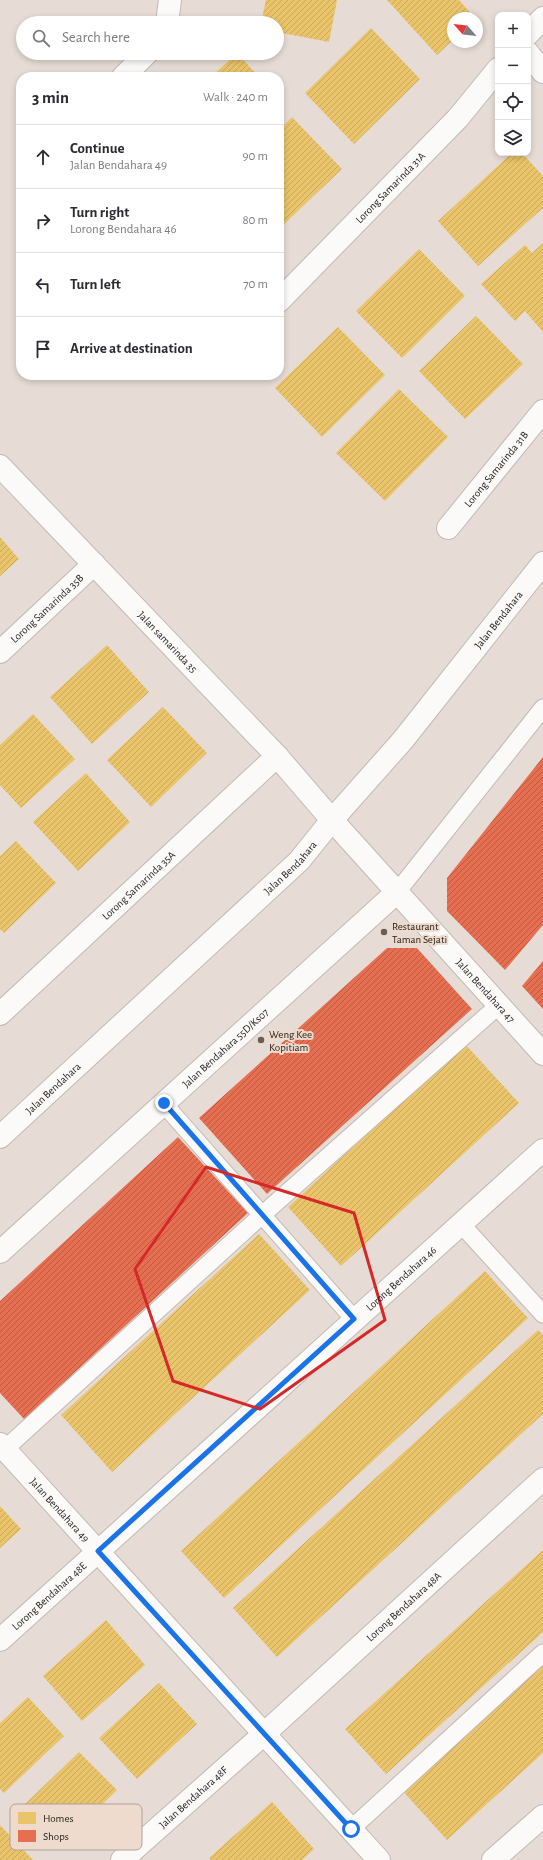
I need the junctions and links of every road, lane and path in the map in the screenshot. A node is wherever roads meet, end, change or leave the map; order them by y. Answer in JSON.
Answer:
{"nodes":[{"id":1,"x":170,"y":0,"type":"edge"},
{"id":2,"x":168,"y":16,"type":"edge"},
{"id":3,"x":543,"y":18,"type":"edge"},
{"id":4,"x":531,"y":31,"type":"edge"},
{"id":5,"x":531,"y":58,"type":"edge"},
{"id":6,"x":140,"y":60,"type":"edge"},
{"id":7,"x":127,"y":72,"type":"edge"},
{"id":8,"x":543,"y":72,"type":"edge"},
{"id":9,"x":495,"y":73,"type":"edge"},
{"id":10,"x":284,"y":296,"type":"edge"},
{"id":11,"x":543,"y":411,"type":"edge"},
{"id":12,"x":0,"y":466,"type":"edge"},
{"id":13,"x":448,"y":528,"type":"dead end"},
{"id":14,"x":543,"y":563,"type":"edge"},
{"id":15,"x":94,"y":564,"type":"junction"},
{"id":16,"x":0,"y":652,"type":"edge"},
{"id":17,"x":543,"y":708,"type":"edge"},
{"id":18,"x":277,"y":756,"type":"junction"},
{"id":19,"x":332,"y":820,"type":"junction"},
{"id":20,"x":397,"y":892,"type":"junction"},
{"id":21,"x":499,"y":1005,"type":"junction"},
{"id":22,"x":0,"y":1014,"type":"edge"},
{"id":23,"x":543,"y":1054,"type":"edge"},
{"id":24,"x":164,"y":1103,"type":"junction"},
{"id":25,"x":0,"y":1137,"type":"edge"},
{"id":26,"x":543,"y":1150,"type":"edge"},
{"id":27,"x":262,"y":1215,"type":"junction"},
{"id":28,"x":461,"y":1224,"type":"junction"},
{"id":29,"x":0,"y":1252,"type":"edge"},
{"id":30,"x":543,"y":1314,"type":"edge"},
{"id":31,"x":354,"y":1319,"type":"junction"},
{"id":32,"x":3,"y":1447,"type":"edge"},
{"id":33,"x":543,"y":1479,"type":"edge"},
{"id":34,"x":98,"y":1551,"type":"junction"},
{"id":35,"x":0,"y":1640,"type":"edge"},
{"id":36,"x":543,"y":1653,"type":"edge"},
{"id":37,"x":264,"y":1734,"type":"junction"},
{"id":38,"x":543,"y":1816,"type":"edge"},
{"id":39,"x":351,"y":1829,"type":"junction"},
{"id":40,"x":142,"y":1842,"type":"edge"},
{"id":41,"x":133,"y":1850,"type":"edge"},
{"id":42,"x":122,"y":1860,"type":"edge"},
{"id":43,"x":379,"y":1860,"type":"edge"},
{"id":44,"x":493,"y":1860,"type":"edge"}],
"edges":[{"from":1,"to":2,"type":"street"},
{"from":3,"to":4,"type":"street"},
{"from":5,"to":8,"type":"street"},
{"from":6,"to":7,"type":"street"},
{"from":9,"to":10,"type":"street","name":"Lorong Samarinda 31A"},
{"from":11,"to":13,"type":"street","name":"Lorong Samarinda 31B"},
{"from":12,"to":15,"type":"street","name":"Jalan samarinda 35"},
{"from":14,"to":19,"type":"street","name":"Jalan Bendahara"},
{"from":15,"to":16,"type":"street","name":"Lorong Samarinda 35B"},
{"from":15,"to":18,"type":"street","name":"Jalan samarinda 35"},
{"from":17,"to":20,"type":"lane"},
{"from":18,"to":19,"type":"street","name":"Jalan samarinda 35"},
{"from":18,"to":22,"type":"street","name":"Lorong Samarinda 35A"},
{"from":19,"to":20,"type":"street","name":"Jalan Bendahara 47"},
{"from":19,"to":25,"type":"street","name":"Jalan Bendahara"},
{"from":20,"to":21,"type":"street","name":"Jalan Bendahara 47"},
{"from":20,"to":24,"type":"street","name":"Jalan Bendahara 55D/Ks07"},
{"from":21,"to":23,"type":"street","name":"Jalan Bendahara 47"},
{"from":21,"to":27,"type":"lane"},
{"from":24,"to":27,"type":"lane"},
{"from":24,"to":29,"type":"street","name":"Jalan Bendahara 55D/Ks07"},
{"from":26,"to":28,"type":"street","name":"Lorong Bendahara 46"},
{"from":27,"to":31,"type":"lane"},
{"from":27,"to":32,"type":"lane"},
{"from":28,"to":30,"type":"lane"},
{"from":28,"to":31,"type":"street","name":"Lorong Bendahara 46"},
{"from":31,"to":34,"type":"street","name":"Lorong Bendahara 46"},
{"from":32,"to":34,"type":"street","name":"Jalan Bendahara 49"},
{"from":33,"to":37,"type":"street","name":"Lorong Bendahara 48A"},
{"from":34,"to":35,"type":"street","name":"Lorong Bendahara 48E"},
{"from":34,"to":37,"type":"street","name":"Jalan Bendahara 49"},
{"from":36,"to":39,"type":"lane"},
{"from":37,"to":39,"type":"street","name":"Jalan Bendahara 49"},
{"from":37,"to":40,"type":"street","name":"Jalan Bendahara 48F"},
{"from":38,"to":44,"type":"street"},
{"from":39,"to":43,"type":"street","name":"Jalan Bendahara 49"},
{"from":41,"to":42,"type":"street","name":"Jalan Bendahara 48F"}]}
